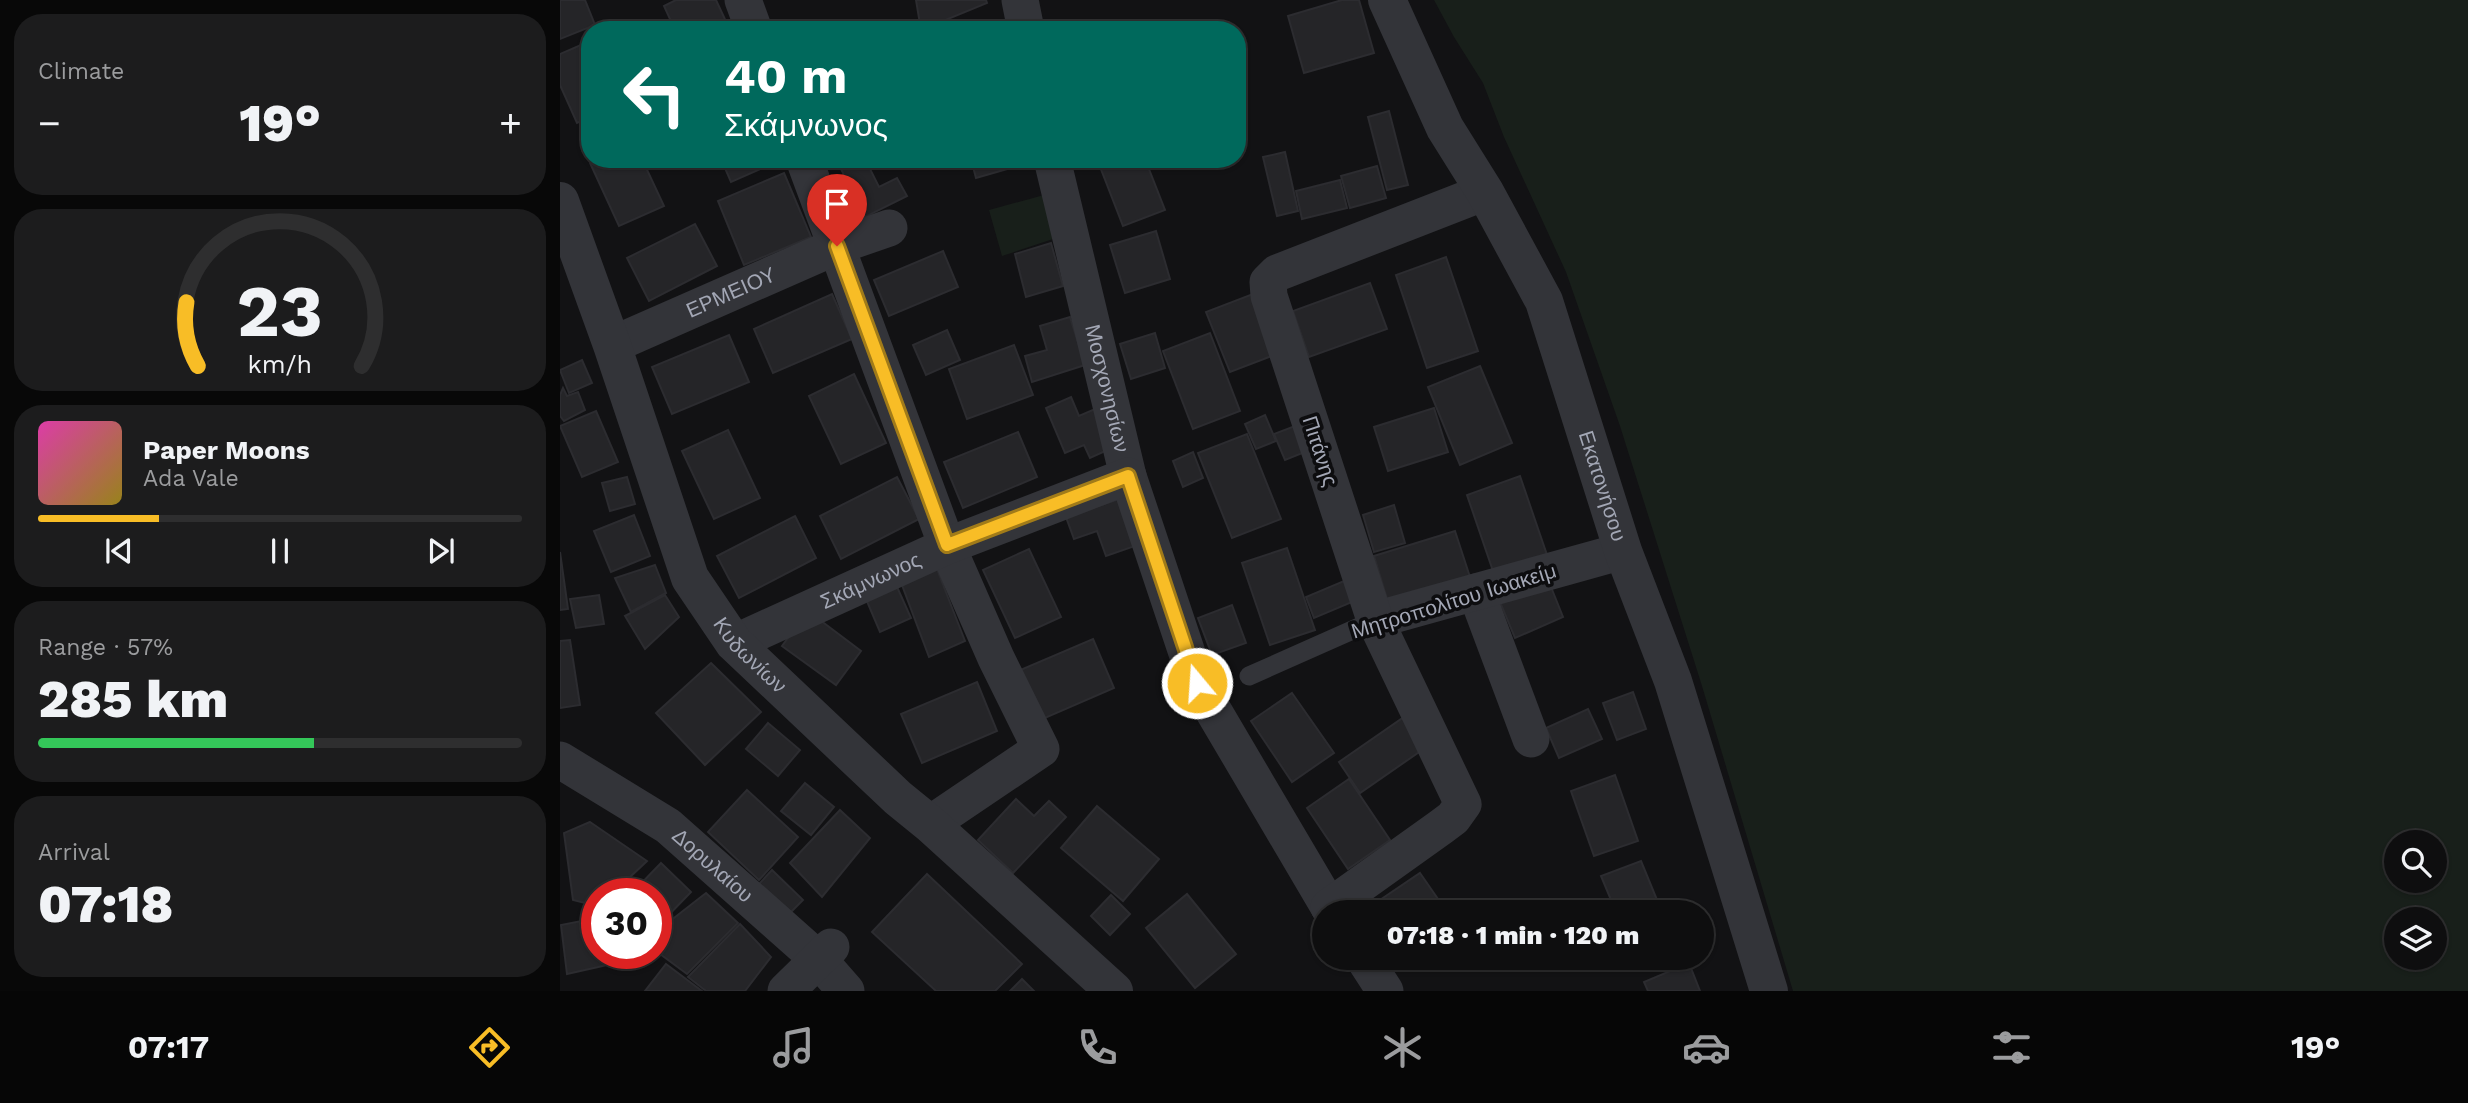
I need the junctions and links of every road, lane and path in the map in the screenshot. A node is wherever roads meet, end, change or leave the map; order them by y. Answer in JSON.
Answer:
{"nodes":[{"id":1,"x":743,"y":0,"type":"edge"},
{"id":2,"x":1020,"y":0,"type":"edge"},
{"id":3,"x":1387,"y":0,"type":"edge"},
{"id":4,"x":751,"y":21,"type":"edge"},
{"id":5,"x":1024,"y":21,"type":"edge"},
{"id":6,"x":807,"y":168,"type":"edge"},
{"id":7,"x":1054,"y":168,"type":"edge"},
{"id":8,"x":1485,"y":192,"type":"junction"},
{"id":9,"x":560,"y":201,"type":"edge"},
{"id":10,"x":889,"y":228,"type":"dead end"},
{"id":11,"x":837,"y":246,"type":"junction"},
{"id":12,"x":612,"y":345,"type":"junction"},
{"id":13,"x":1128,"y":476,"type":"junction"},
{"id":14,"x":947,"y":545,"type":"junction"},
{"id":15,"x":1623,"y":551,"type":"junction"},
{"id":16,"x":1476,"y":592,"type":"junction"},
{"id":17,"x":1376,"y":621,"type":"junction"},
{"id":18,"x":734,"y":643,"type":"junction"},
{"id":19,"x":1249,"y":676,"type":"dead end"},
{"id":20,"x":1531,"y":739,"type":"dead end"},
{"id":21,"x":560,"y":760,"type":"edge"},
{"id":22,"x":930,"y":824,"type":"junction"},
{"id":23,"x":1325,"y":900,"type":"edge"},
{"id":24,"x":1344,"y":900,"type":"edge"},
{"id":25,"x":824,"y":953,"type":"junction"},
{"id":26,"x":1371,"y":970,"type":"edge"},
{"id":27,"x":786,"y":991,"type":"edge"},
{"id":28,"x":846,"y":991,"type":"edge"},
{"id":29,"x":1114,"y":991,"type":"edge"},
{"id":30,"x":1385,"y":991,"type":"edge"},
{"id":31,"x":1769,"y":991,"type":"edge"}],
"edges":[{"from":1,"to":4,"type":"street"},
{"from":2,"to":5,"type":"street"},
{"from":3,"to":8,"type":"street","name":"Εκατονήσου"},
{"from":6,"to":11,"type":"street"},
{"from":7,"to":13,"type":"street","name":"Μοσχονησίων"},
{"from":8,"to":15,"type":"street","name":"Εκατονήσου"},
{"from":8,"to":17,"type":"street","name":"Πιτάνης"},
{"from":9,"to":12,"type":"street","name":"Κυδωνίων"},
{"from":10,"to":11,"type":"street","name":"ΕΡΜΕΙΟΥ"},
{"from":11,"to":12,"type":"street","name":"ΕΡΜΕΙΟΥ"},
{"from":11,"to":14,"type":"street"},
{"from":12,"to":18,"type":"street","name":"Κυδωνίων"},
{"from":13,"to":14,"type":"street","name":"Σκάμνωνος"},
{"from":13,"to":23,"type":"street","name":"Μοσχονησίων"},
{"from":14,"to":18,"type":"street","name":"Σκάμνωνος"},
{"from":14,"to":22,"type":"street"},
{"from":15,"to":16,"type":"street","name":"Μητροπολίτου Ιωακείμ"},
{"from":15,"to":31,"type":"street","name":"Εκατονήσου"},
{"from":16,"to":17,"type":"street","name":"Μητροπολίτου Ιωακείμ"},
{"from":16,"to":20,"type":"street"},
{"from":17,"to":19,"type":"lane","name":"Μητροπολίτου Ιωακείμ"},
{"from":17,"to":24,"type":"street","name":"Πιτάνης"},
{"from":18,"to":22,"type":"street","name":"Κυδωνίων"},
{"from":21,"to":25,"type":"street","name":"Δορυλαίου"},
{"from":22,"to":29,"type":"street","name":"Κυδωνίων"},
{"from":25,"to":27,"type":"street"},
{"from":25,"to":28,"type":"street","name":"Δορυλαίου"},
{"from":26,"to":30,"type":"street"}]}
